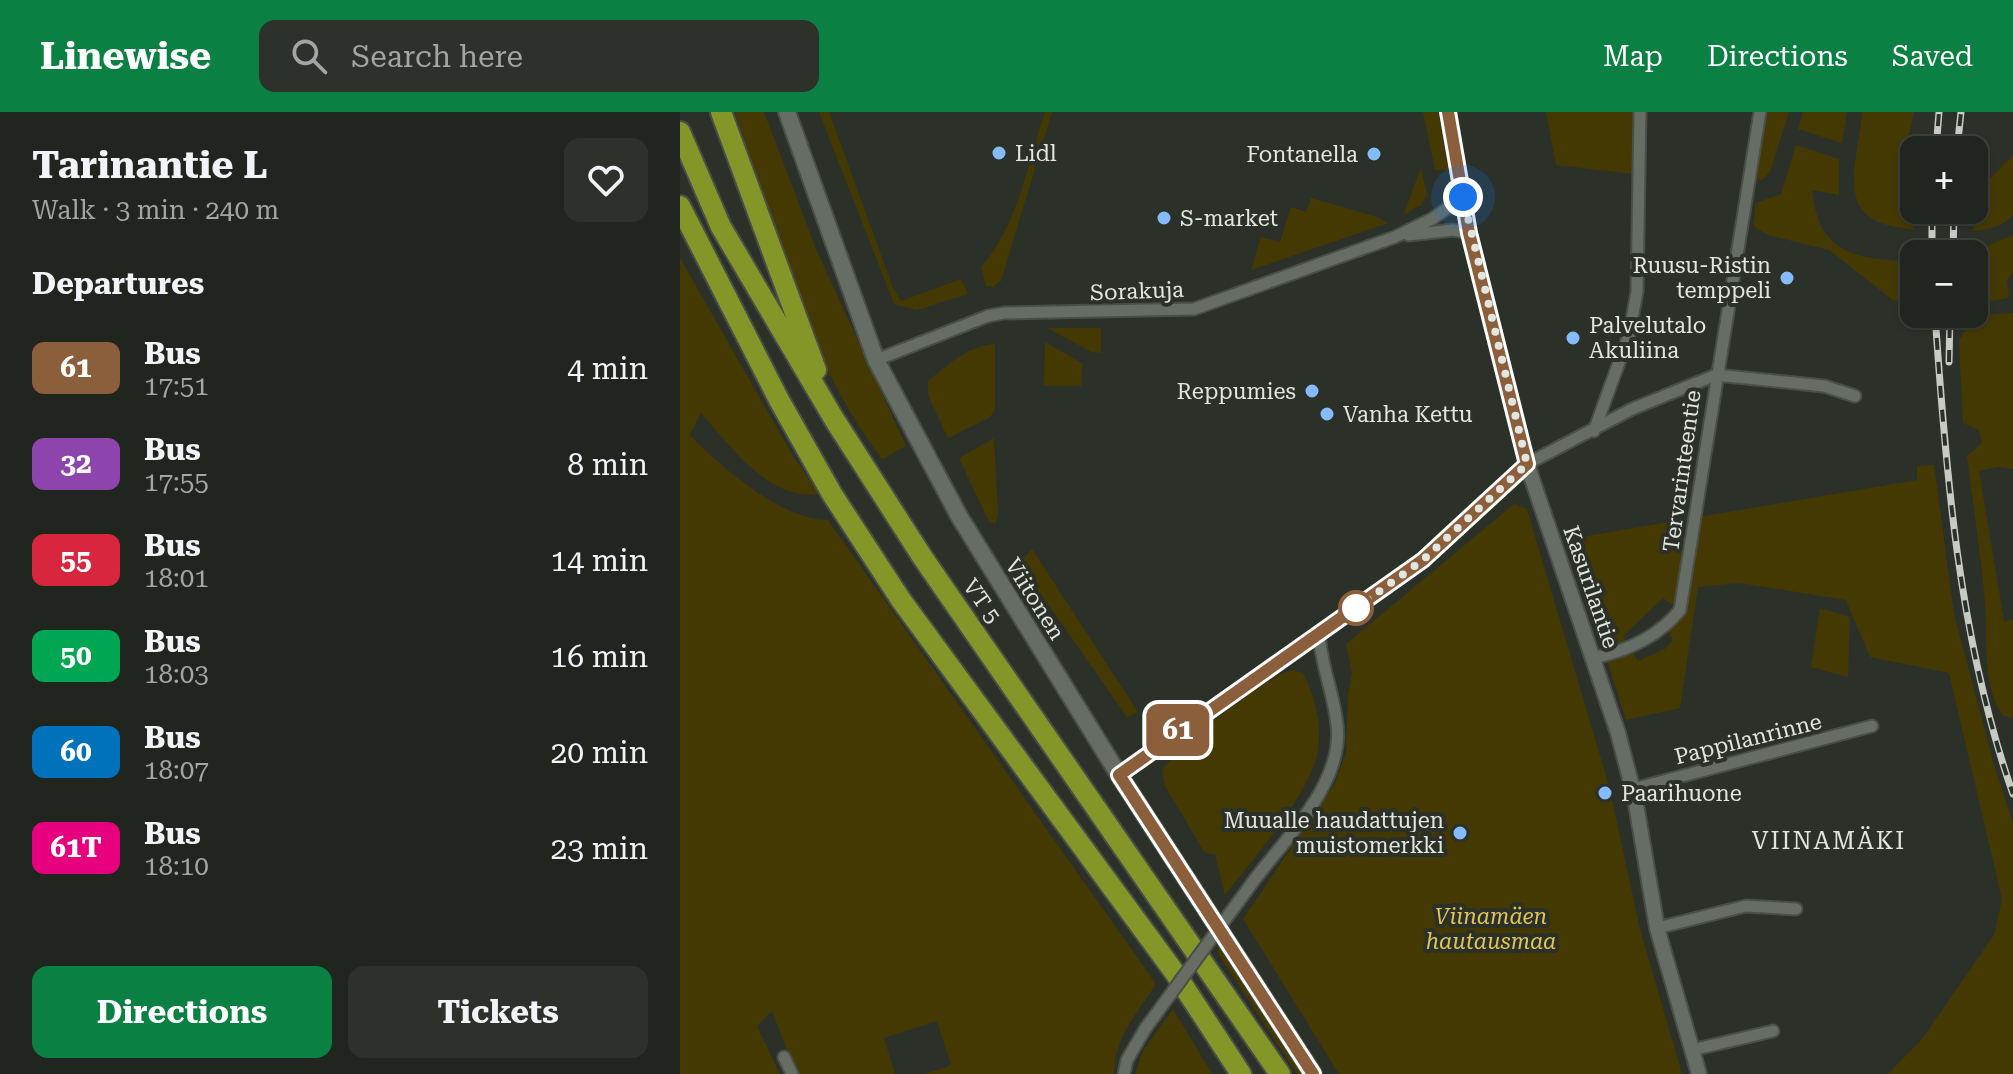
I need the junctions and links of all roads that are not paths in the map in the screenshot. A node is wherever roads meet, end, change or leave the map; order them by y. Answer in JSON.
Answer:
{"nodes":[{"id":1,"x":721,"y":112,"type":"edge"},
{"id":2,"x":787,"y":112,"type":"edge"},
{"id":3,"x":1448,"y":112,"type":"edge"},
{"id":4,"x":1640,"y":112,"type":"edge"},
{"id":5,"x":1760,"y":112,"type":"edge"},
{"id":6,"x":680,"y":132,"type":"edge"},
{"id":7,"x":1463,"y":197,"type":"junction"},
{"id":8,"x":680,"y":206,"type":"edge"},
{"id":9,"x":1469,"y":233,"type":"junction"},
{"id":10,"x":1395,"y":237,"type":"junction"},
{"id":11,"x":876,"y":360,"type":"junction"},
{"id":12,"x":1716,"y":375,"type":"junction"},
{"id":13,"x":1855,"y":396,"type":"dead end"},
{"id":14,"x":834,"y":419,"type":"junction"},
{"id":15,"x":1594,"y":432,"type":"junction"},
{"id":16,"x":1527,"y":464,"type":"junction"},
{"id":17,"x":1319,"y":634,"type":"junction"},
{"id":18,"x":1593,"y":658,"type":"junction"},
{"id":19,"x":1872,"y":726,"type":"dead end"},
{"id":20,"x":1119,"y":775,"type":"junction"},
{"id":21,"x":1633,"y":789,"type":"junction"},
{"id":22,"x":1796,"y":909,"type":"dead end"},
{"id":23,"x":1657,"y":928,"type":"junction"},
{"id":24,"x":1773,"y":1031,"type":"dead end"},
{"id":25,"x":1692,"y":1050,"type":"junction"},
{"id":26,"x":784,"y":1057,"type":"dead end"},
{"id":27,"x":792,"y":1074,"type":"edge"},
{"id":28,"x":1124,"y":1074,"type":"edge"},
{"id":29,"x":1241,"y":1074,"type":"edge"},
{"id":30,"x":1280,"y":1074,"type":"edge"},
{"id":31,"x":1313,"y":1074,"type":"edge"},
{"id":32,"x":1699,"y":1074,"type":"edge"}],
"edges":[{"from":1,"to":14,"type":"highway"},
{"from":2,"to":11,"type":"main road","name":"Viitonen"},
{"from":3,"to":7,"type":"street","name":"Kasurilantie"},
{"from":4,"to":15,"type":"street"},
{"from":5,"to":12,"type":"street"},
{"from":6,"to":14,"type":"highway","name":"VT 5"},
{"from":7,"to":9,"type":"street","name":"Kasurilantie"},
{"from":7,"to":10,"type":"street","name":"Sorakuja"},
{"from":8,"to":29,"type":"highway"},
{"from":9,"to":10,"type":"street","name":"Sorakuja"},
{"from":9,"to":16,"type":"street","name":"Kasurilantie"},
{"from":10,"to":11,"type":"street","name":"Sorakuja"},
{"from":11,"to":20,"type":"main road","name":"Viitonen"},
{"from":12,"to":13,"type":"street","name":"Tervarinteentie"},
{"from":12,"to":15,"type":"street"},
{"from":12,"to":18,"type":"street","name":"Tervarinteentie"},
{"from":14,"to":30,"type":"highway","name":"VT 5"},
{"from":15,"to":16,"type":"street"},
{"from":16,"to":17,"type":"street"},
{"from":16,"to":18,"type":"street","name":"Kasurilantie"},
{"from":17,"to":20,"type":"street"},
{"from":17,"to":28,"type":"street","bridge":true},
{"from":18,"to":21,"type":"street","name":"Kasurilantie"},
{"from":19,"to":21,"type":"street","name":"Pappilanrinne"},
{"from":20,"to":31,"type":"main road","name":"Viitonen"},
{"from":21,"to":23,"type":"street","name":"Kasurilantie"},
{"from":22,"to":23,"type":"street"},
{"from":23,"to":25,"type":"street","name":"Kasurilantie"},
{"from":24,"to":25,"type":"street"},
{"from":25,"to":32,"type":"street","name":"Kasurilantie"},
{"from":26,"to":27,"type":"street"}]}
